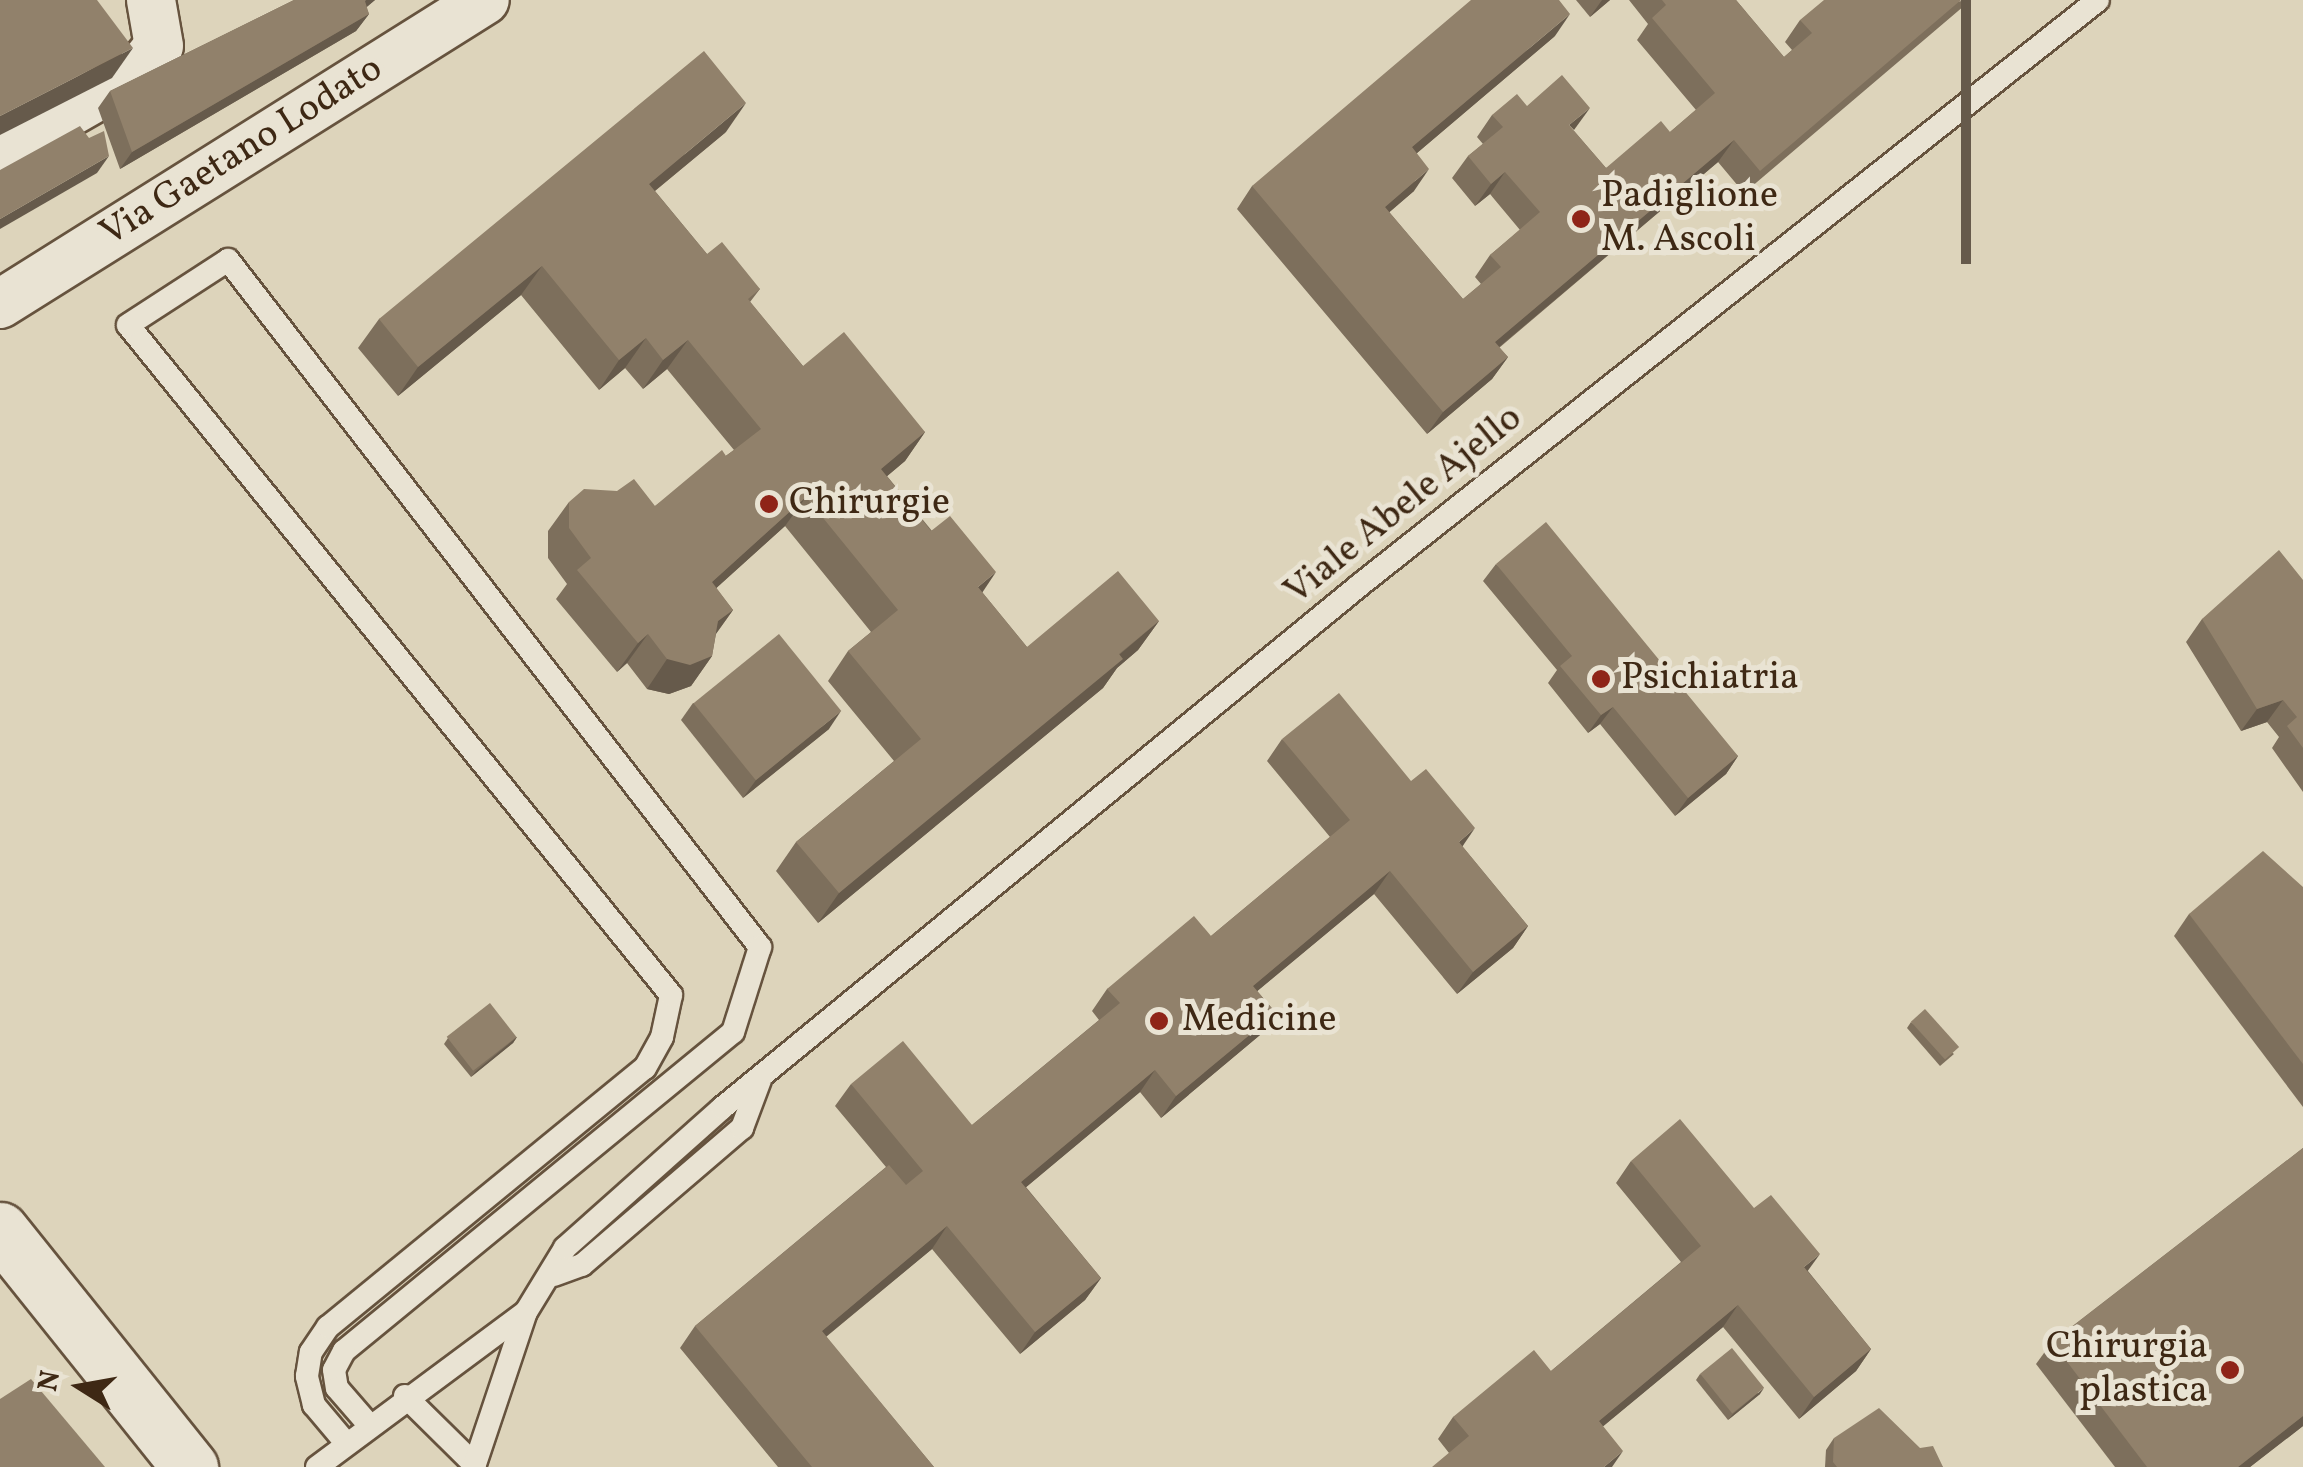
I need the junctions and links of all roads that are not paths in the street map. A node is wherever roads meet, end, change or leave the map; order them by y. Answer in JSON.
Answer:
{"nodes":[{"id":1,"x":152,"y":0,"type":"edge"},
{"id":2,"x":485,"y":0,"type":"edge"},
{"id":3,"x":2098,"y":0,"type":"edge"},
{"id":4,"x":0,"y":152,"type":"edge"},
{"id":5,"x":0,"y":304,"type":"edge"},
{"id":6,"x":662,"y":1037,"type":"junction"},
{"id":7,"x":702,"y":1060,"type":"junction"},
{"id":8,"x":0,"y":1230,"type":"edge"},
{"id":9,"x":526,"y":1312,"type":"junction"},
{"id":10,"x":405,"y":1396,"type":"junction"},
{"id":11,"x":369,"y":1425,"type":"junction"},
{"id":12,"x":346,"y":1443,"type":"junction"},
{"id":13,"x":474,"y":1466,"type":"edge"},
{"id":14,"x":190,"y":1467,"type":"edge"},
{"id":15,"x":317,"y":1467,"type":"edge"}],
"edges":[{"from":1,"to":4,"type":"street"},
{"from":2,"to":5,"type":"street","name":"Via Gaetano Lodato"},
{"from":3,"to":9,"type":"lane","name":"Viale Abele Ajello"},
{"from":6,"to":7,"type":"lane"},
{"from":6,"to":7,"type":"lane"},
{"from":6,"to":12,"type":"lane"},
{"from":7,"to":11,"type":"lane"},
{"from":8,"to":14,"type":"street"},
{"from":9,"to":10,"type":"lane"},
{"from":9,"to":13,"type":"lane"},
{"from":10,"to":11,"type":"lane"},
{"from":10,"to":13,"type":"lane"},
{"from":11,"to":12,"type":"lane"},
{"from":12,"to":15,"type":"lane"}]}
